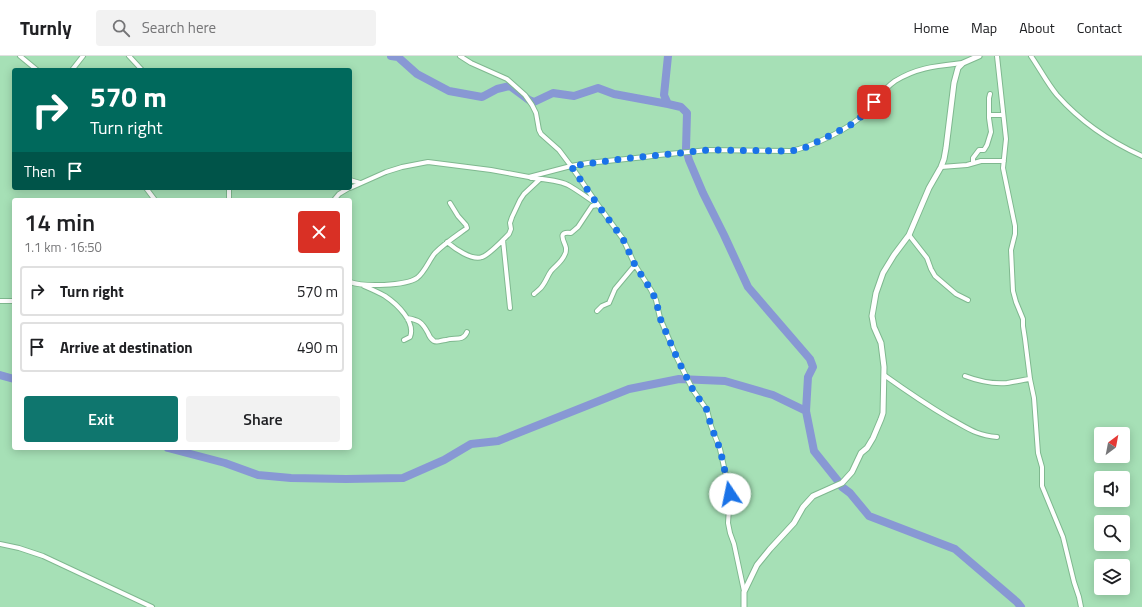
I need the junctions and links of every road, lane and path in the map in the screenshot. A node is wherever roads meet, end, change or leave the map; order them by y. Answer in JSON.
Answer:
{"nodes":[{"id":1,"x":20,"y":56,"type":"edge"},
{"id":2,"x":83,"y":56,"type":"edge"},
{"id":3,"x":129,"y":56,"type":"edge"},
{"id":4,"x":460,"y":56,"type":"edge"},
{"id":5,"x":979,"y":56,"type":"edge"},
{"id":6,"x":997,"y":56,"type":"edge"},
{"id":7,"x":1032,"y":56,"type":"edge"},
{"id":8,"x":962,"y":63,"type":"junction"},
{"id":9,"x":35,"y":68,"type":"edge"},
{"id":10,"x":74,"y":68,"type":"edge"},
{"id":11,"x":140,"y":68,"type":"edge"},
{"id":12,"x":990,"y":94,"type":"dead end"},
{"id":13,"x":990,"y":115,"type":"junction"},
{"id":14,"x":1004,"y":115,"type":"junction"},
{"id":15,"x":1142,"y":156,"type":"edge"},
{"id":16,"x":1004,"y":161,"type":"junction"},
{"id":17,"x":973,"y":163,"type":"junction"},
{"id":18,"x":571,"y":166,"type":"junction"},
{"id":19,"x":941,"y":167,"type":"junction"},
{"id":20,"x":529,"y":177,"type":"junction"},
{"id":21,"x":540,"y":179,"type":"junction"},
{"id":22,"x":352,"y":181,"type":"edge"},
{"id":23,"x":360,"y":183,"type":"junction"},
{"id":24,"x":352,"y":187,"type":"edge"},
{"id":25,"x":346,"y":190,"type":"edge"},
{"id":26,"x":336,"y":198,"type":"edge"},
{"id":27,"x":450,"y":203,"type":"dead end"},
{"id":28,"x":598,"y":205,"type":"junction"},
{"id":29,"x":910,"y":235,"type":"junction"},
{"id":30,"x":503,"y":240,"type":"junction"},
{"id":31,"x":447,"y":242,"type":"junction"},
{"id":32,"x":635,"y":265,"type":"junction"},
{"id":33,"x":352,"y":282,"type":"edge"},
{"id":34,"x":362,"y":285,"type":"junction"},
{"id":35,"x":534,"y":294,"type":"dead end"},
{"id":36,"x":968,"y":300,"type":"dead end"},
{"id":37,"x":0,"y":301,"type":"edge"},
{"id":38,"x":12,"y":301,"type":"edge"},
{"id":39,"x":510,"y":308,"type":"dead end"},
{"id":40,"x":597,"y":312,"type":"dead end"},
{"id":41,"x":407,"y":318,"type":"junction"},
{"id":42,"x":467,"y":332,"type":"dead end"},
{"id":43,"x":404,"y":340,"type":"dead end"},
{"id":44,"x":884,"y":375,"type":"junction"},
{"id":45,"x":965,"y":376,"type":"dead end"},
{"id":46,"x":1030,"y":379,"type":"junction"},
{"id":47,"x":997,"y":437,"type":"dead end"},
{"id":48,"x":0,"y":544,"type":"edge"},
{"id":49,"x":744,"y":592,"type":"junction"},
{"id":50,"x":152,"y":607,"type":"edge"},
{"id":51,"x":744,"y":607,"type":"edge"},
{"id":52,"x":1081,"y":607,"type":"edge"}],
"edges":[{"from":1,"to":9,"type":"street"},
{"from":2,"to":10,"type":"street"},
{"from":3,"to":11,"type":"street"},
{"from":4,"to":18,"type":"street"},
{"from":5,"to":8,"type":"street"},
{"from":6,"to":14,"type":"street"},
{"from":7,"to":15,"type":"street"},
{"from":8,"to":18,"type":"street"},
{"from":8,"to":19,"type":"street"},
{"from":12,"to":13,"type":"street"},
{"from":13,"to":14,"type":"street"},
{"from":13,"to":17,"type":"street"},
{"from":14,"to":16,"type":"street"},
{"from":16,"to":17,"type":"street"},
{"from":16,"to":46,"type":"street"},
{"from":17,"to":19,"type":"street"},
{"from":18,"to":20,"type":"street"},
{"from":18,"to":28,"type":"street"},
{"from":19,"to":29,"type":"street"},
{"from":20,"to":21,"type":"street"},
{"from":20,"to":23,"type":"street"},
{"from":21,"to":28,"type":"street"},
{"from":21,"to":30,"type":"street"},
{"from":22,"to":23,"type":"street"},
{"from":23,"to":24,"type":"street"},
{"from":25,"to":26,"type":"street"},
{"from":27,"to":31,"type":"street"},
{"from":28,"to":32,"type":"street"},
{"from":28,"to":35,"type":"street"},
{"from":29,"to":36,"type":"street"},
{"from":29,"to":44,"type":"street"},
{"from":30,"to":31,"type":"street"},
{"from":30,"to":39,"type":"street"},
{"from":31,"to":34,"type":"street"},
{"from":32,"to":40,"type":"street"},
{"from":32,"to":49,"type":"street"},
{"from":33,"to":34,"type":"street"},
{"from":34,"to":41,"type":"street"},
{"from":37,"to":38,"type":"street"},
{"from":41,"to":42,"type":"street"},
{"from":41,"to":43,"type":"street"},
{"from":44,"to":47,"type":"street"},
{"from":44,"to":49,"type":"street"},
{"from":45,"to":46,"type":"street"},
{"from":46,"to":52,"type":"street"},
{"from":48,"to":50,"type":"street"},
{"from":49,"to":51,"type":"street"}]}
